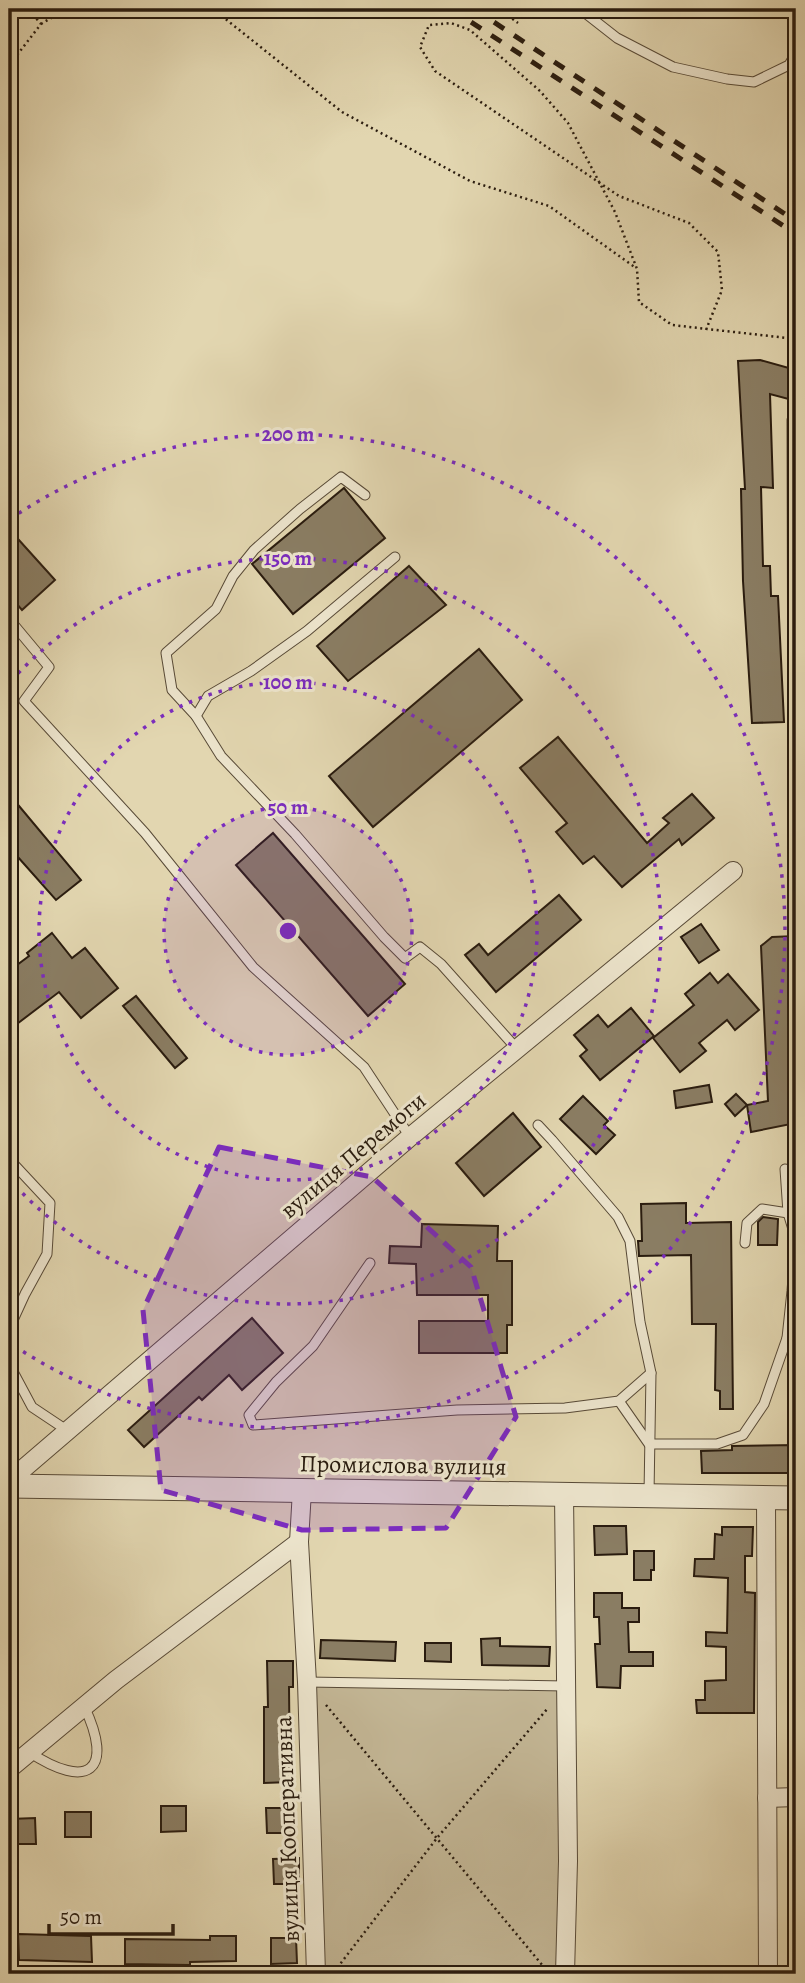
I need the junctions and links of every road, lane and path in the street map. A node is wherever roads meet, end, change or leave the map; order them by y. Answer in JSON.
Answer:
{"nodes":[{"id":1,"x":28,"y":9,"type":"edge"},
{"id":2,"x":66,"y":9,"type":"edge"},
{"id":3,"x":213,"y":9,"type":"edge"},
{"id":4,"x":499,"y":9,"type":"edge"},
{"id":5,"x":580,"y":9,"type":"edge"},
{"id":6,"x":518,"y":23,"type":"dead end"},
{"id":7,"x":41,"y":24,"type":"junction"},
{"id":8,"x":796,"y":53,"type":"edge"},
{"id":9,"x":9,"y":62,"type":"edge"},
{"id":10,"x":598,"y":181,"type":"junction"},
{"id":11,"x":637,"y":269,"type":"junction"},
{"id":12,"x":706,"y":330,"type":"junction"},
{"id":13,"x":796,"y":339,"type":"edge"},
{"id":14,"x":796,"y":422,"type":"edge"},
{"id":15,"x":365,"y":495,"type":"dead end"},
{"id":16,"x":395,"y":557,"type":"dead end"},
{"id":17,"x":9,"y":619,"type":"edge"},
{"id":18,"x":196,"y":716,"type":"junction"},
{"id":19,"x":796,"y":820,"type":"edge"},
{"id":20,"x":733,"y":870,"type":"dead end"},
{"id":21,"x":516,"y":1048,"type":"junction"},
{"id":22,"x":538,"y":1125,"type":"dead end"},
{"id":23,"x":410,"y":1138,"type":"junction"},
{"id":24,"x":9,"y":1159,"type":"edge"},
{"id":25,"x":785,"y":1169,"type":"dead end"},
{"id":26,"x":788,"y":1213,"type":"junction"},
{"id":27,"x":796,"y":1239,"type":"edge"},
{"id":28,"x":745,"y":1243,"type":"dead end"},
{"id":29,"x":370,"y":1263,"type":"dead end"},
{"id":30,"x":794,"y":1291,"type":"edge"},
{"id":31,"x":9,"y":1329,"type":"edge"},
{"id":32,"x":787,"y":1338,"type":"junction"},
{"id":33,"x":796,"y":1343,"type":"edge"},
{"id":34,"x":9,"y":1364,"type":"edge"},
{"id":35,"x":651,"y":1373,"type":"junction"},
{"id":36,"x":619,"y":1401,"type":"junction"},
{"id":37,"x":68,"y":1430,"type":"junction"},
{"id":38,"x":649,"y":1444,"type":"junction"},
{"id":39,"x":9,"y":1484,"type":"edge"},
{"id":40,"x":302,"y":1490,"type":"junction"},
{"id":41,"x":564,"y":1493,"type":"junction"},
{"id":42,"x":649,"y":1494,"type":"junction"},
{"id":43,"x":766,"y":1498,"type":"junction"},
{"id":44,"x":796,"y":1499,"type":"edge"},
{"id":45,"x":299,"y":1542,"type":"junction"},
{"id":46,"x":307,"y":1682,"type":"junction"},
{"id":47,"x":566,"y":1686,"type":"junction"},
{"id":48,"x":84,"y":1706,"type":"junction"},
{"id":49,"x":29,"y":1752,"type":"junction"},
{"id":50,"x":9,"y":1769,"type":"edge"},
{"id":51,"x":796,"y":1797,"type":"edge"},
{"id":52,"x":767,"y":1798,"type":"junction"},
{"id":53,"x":437,"y":1838,"type":"junction"},
{"id":54,"x":316,"y":1974,"type":"edge"},
{"id":55,"x":332,"y":1974,"type":"edge"},
{"id":56,"x":550,"y":1974,"type":"edge"},
{"id":57,"x":565,"y":1974,"type":"edge"},
{"id":58,"x":768,"y":1974,"type":"edge"}],
"edges":[{"from":1,"to":7,"type":"path"},
{"from":2,"to":7,"type":"path"},
{"from":3,"to":11,"type":"path"},
{"from":4,"to":6,"type":"path"},
{"from":5,"to":8,"type":"lane"},
{"from":7,"to":9,"type":"path"},
{"from":10,"to":10,"type":"path"},
{"from":10,"to":11,"type":"path"},
{"from":10,"to":12,"type":"path"},
{"from":11,"to":12,"type":"path"},
{"from":12,"to":13,"type":"path"},
{"from":14,"to":19,"type":"lane"},
{"from":15,"to":18,"type":"lane"},
{"from":16,"to":18,"type":"lane"},
{"from":17,"to":23,"type":"lane"},
{"from":18,"to":21,"type":"lane"},
{"from":20,"to":21,"type":"street","name":"вулиця Перемоги"},
{"from":21,"to":23,"type":"street","name":"вулиця Перемоги"},
{"from":22,"to":35,"type":"lane"},
{"from":23,"to":37,"type":"street","name":"вулиця Перемоги"},
{"from":24,"to":31,"type":"lane"},
{"from":25,"to":26,"type":"lane"},
{"from":26,"to":27,"type":"lane"},
{"from":26,"to":28,"type":"lane"},
{"from":27,"to":30,"type":"lane"},
{"from":29,"to":36,"type":"lane"},
{"from":30,"to":32,"type":"lane"},
{"from":32,"to":33,"type":"lane"},
{"from":32,"to":38,"type":"lane"},
{"from":34,"to":37,"type":"lane"},
{"from":35,"to":36,"type":"lane"},
{"from":35,"to":38,"type":"lane"},
{"from":36,"to":38,"type":"lane"},
{"from":37,"to":39,"type":"street","name":"вулиця Перемоги"},
{"from":38,"to":42,"type":"lane"},
{"from":39,"to":40,"type":"street","name":"Промислова вулиця"},
{"from":40,"to":41,"type":"street","name":"Промислова вулиця"},
{"from":40,"to":45,"type":"street","name":"вулиця Кооперативна"},
{"from":41,"to":42,"type":"street","name":"Промислова вулиця"},
{"from":41,"to":47,"type":"street"},
{"from":42,"to":43,"type":"street","name":"Промислова вулиця"},
{"from":43,"to":44,"type":"street","name":"Промислова вулиця"},
{"from":43,"to":52,"type":"street"},
{"from":45,"to":46,"type":"street","name":"вулиця Кооперативна"},
{"from":45,"to":48,"type":"street"},
{"from":46,"to":47,"type":"lane","name":"вулиця Кооперативна"},
{"from":46,"to":53,"type":"path"},
{"from":46,"to":54,"type":"street","name":"вулиця Кооперативна"},
{"from":47,"to":53,"type":"path"},
{"from":47,"to":57,"type":"street"},
{"from":48,"to":49,"type":"street"},
{"from":48,"to":49,"type":"lane"},
{"from":49,"to":50,"type":"street"},
{"from":51,"to":52,"type":"street"},
{"from":52,"to":58,"type":"street"},
{"from":53,"to":55,"type":"path"},
{"from":53,"to":56,"type":"path"}]}
